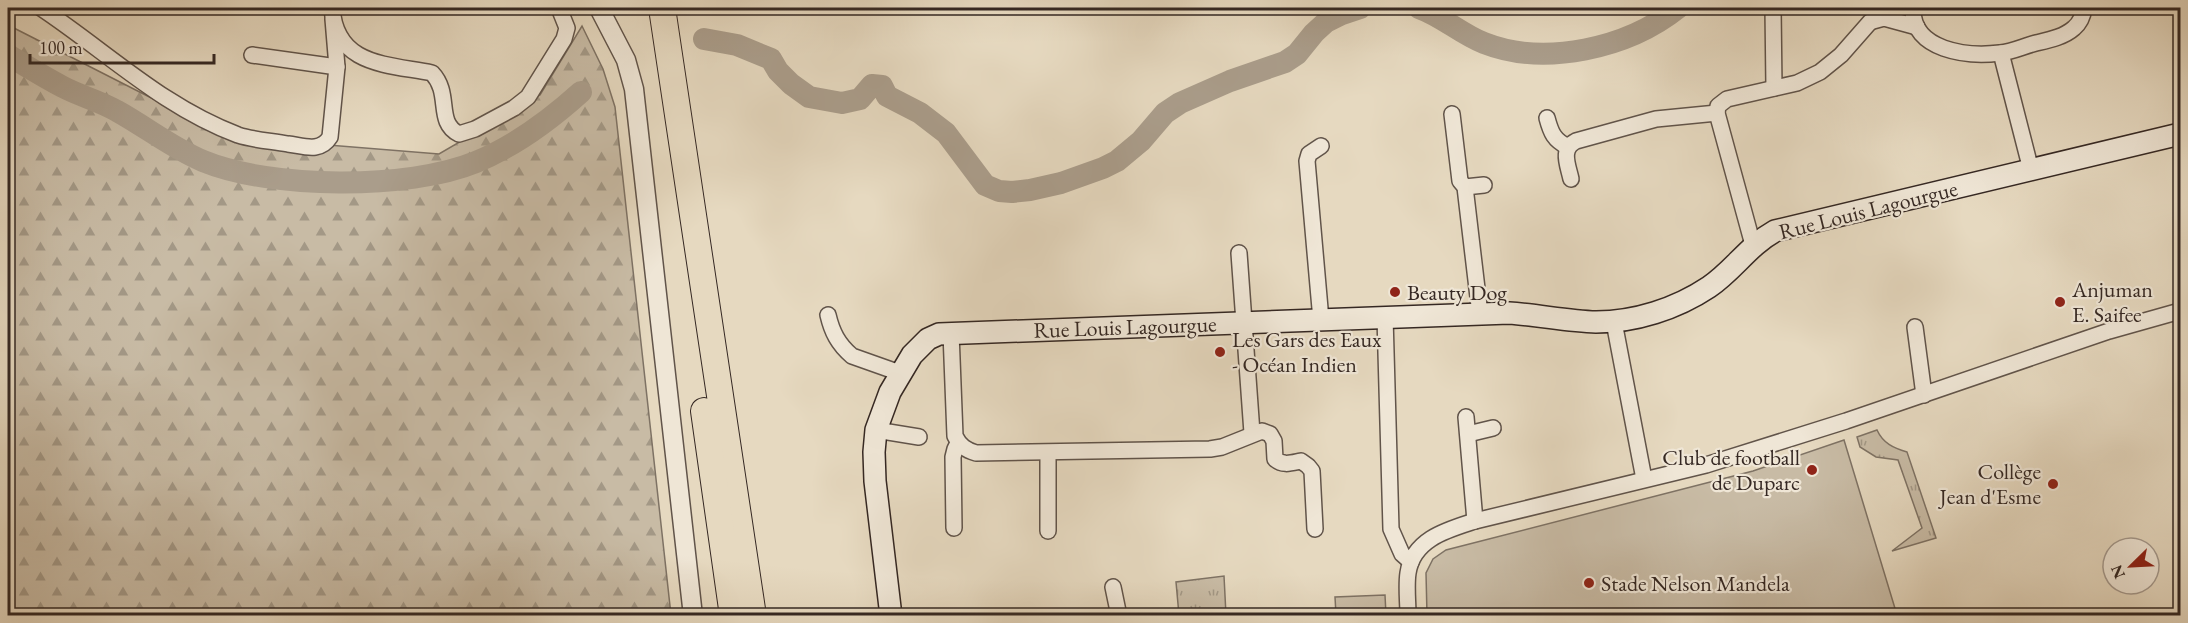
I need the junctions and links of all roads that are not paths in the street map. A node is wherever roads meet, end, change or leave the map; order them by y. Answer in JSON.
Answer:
{"nodes":[{"id":1,"x":41,"y":8,"type":"edge"},
{"id":2,"x":559,"y":8,"type":"edge"},
{"id":3,"x":599,"y":8,"type":"edge"},
{"id":4,"x":645,"y":8,"type":"edge"},
{"id":5,"x":662,"y":8,"type":"edge"},
{"id":6,"x":1773,"y":8,"type":"edge"},
{"id":7,"x":1891,"y":8,"type":"edge"},
{"id":8,"x":1913,"y":8,"type":"edge"},
{"id":9,"x":2084,"y":8,"type":"edge"},
{"id":10,"x":333,"y":13,"type":"edge"},
{"id":11,"x":1870,"y":22,"type":"junction"},
{"id":12,"x":1917,"y":27,"type":"junction"},
{"id":13,"x":2001,"y":53,"type":"junction"},
{"id":14,"x":252,"y":55,"type":"dead end"},
{"id":15,"x":337,"y":67,"type":"junction"},
{"id":16,"x":1774,"y":88,"type":"junction"},
{"id":17,"x":1717,"y":113,"type":"junction"},
{"id":18,"x":1452,"y":114,"type":"dead end"},
{"id":19,"x":1547,"y":118,"type":"dead end"},
{"id":20,"x":2181,"y":134,"type":"edge"},
{"id":21,"x":1322,"y":146,"type":"dead end"},
{"id":22,"x":1568,"y":147,"type":"junction"},
{"id":23,"x":2031,"y":170,"type":"junction"},
{"id":24,"x":1571,"y":179,"type":"dead end"},
{"id":25,"x":1484,"y":185,"type":"dead end"},
{"id":26,"x":1465,"y":188,"type":"junction"},
{"id":27,"x":1753,"y":245,"type":"junction"},
{"id":28,"x":1239,"y":254,"type":"dead end"},
{"id":29,"x":2181,"y":310,"type":"edge"},
{"id":30,"x":1480,"y":314,"type":"junction"},
{"id":31,"x":828,"y":315,"type":"dead end"},
{"id":32,"x":1385,"y":317,"type":"junction"},
{"id":33,"x":1321,"y":320,"type":"junction"},
{"id":34,"x":1614,"y":322,"type":"junction"},
{"id":35,"x":1244,"y":323,"type":"junction"},
{"id":36,"x":1915,"y":327,"type":"dead end"},
{"id":37,"x":951,"y":333,"type":"junction"},
{"id":38,"x":900,"y":373,"type":"junction"},
{"id":39,"x":1924,"y":395,"type":"junction"},
{"id":40,"x":1466,"y":417,"type":"dead end"},
{"id":41,"x":1493,"y":428,"type":"dead end"},
{"id":42,"x":876,"y":430,"type":"junction"},
{"id":43,"x":1252,"y":434,"type":"junction"},
{"id":44,"x":1468,"y":434,"type":"junction"},
{"id":45,"x":919,"y":437,"type":"dead end"},
{"id":46,"x":958,"y":443,"type":"junction"},
{"id":47,"x":1048,"y":453,"type":"junction"},
{"id":48,"x":712,"y":465,"type":"junction"},
{"id":49,"x":1644,"y":479,"type":"junction"},
{"id":50,"x":1475,"y":521,"type":"junction"},
{"id":51,"x":954,"y":528,"type":"dead end"},
{"id":52,"x":1315,"y":529,"type":"dead end"},
{"id":53,"x":1048,"y":531,"type":"dead end"},
{"id":54,"x":1411,"y":562,"type":"junction"},
{"id":55,"x":1113,"y":587,"type":"dead end"},
{"id":56,"x":693,"y":615,"type":"edge"},
{"id":57,"x":724,"y":615,"type":"edge"},
{"id":58,"x":733,"y":615,"type":"edge"},
{"id":59,"x":754,"y":615,"type":"edge"},
{"id":60,"x":891,"y":615,"type":"edge"},
{"id":61,"x":1119,"y":615,"type":"edge"},
{"id":62,"x":1408,"y":615,"type":"edge"}],
"edges":[{"from":1,"to":15,"type":"street"},
{"from":2,"to":10,"type":"street"},
{"from":3,"to":56,"type":"street"},
{"from":4,"to":48,"type":"highway"},
{"from":5,"to":59,"type":"highway"},
{"from":6,"to":16,"type":"street"},
{"from":7,"to":11,"type":"street"},
{"from":8,"to":12,"type":"street"},
{"from":9,"to":13,"type":"street"},
{"from":10,"to":15,"type":"street"},
{"from":11,"to":12,"type":"street"},
{"from":11,"to":16,"type":"street"},
{"from":12,"to":13,"type":"street"},
{"from":13,"to":23,"type":"street"},
{"from":14,"to":15,"type":"street"},
{"from":16,"to":17,"type":"street"},
{"from":17,"to":22,"type":"street"},
{"from":17,"to":27,"type":"street"},
{"from":18,"to":26,"type":"street"},
{"from":19,"to":22,"type":"street"},
{"from":20,"to":23,"type":"main road","name":"Rue Louis Lagourgue"},
{"from":21,"to":33,"type":"street"},
{"from":22,"to":24,"type":"street"},
{"from":23,"to":27,"type":"main road","name":"Rue Louis Lagourgue"},
{"from":25,"to":26,"type":"street"},
{"from":26,"to":30,"type":"street"},
{"from":27,"to":34,"type":"main road","name":"Rue Louis Lagourgue"},
{"from":28,"to":35,"type":"street"},
{"from":29,"to":39,"type":"street"},
{"from":30,"to":32,"type":"main road","name":"Rue Louis Lagourgue"},
{"from":30,"to":34,"type":"main road","name":"Rue Louis Lagourgue"},
{"from":31,"to":38,"type":"street"},
{"from":32,"to":33,"type":"main road","name":"Rue Louis Lagourgue"},
{"from":32,"to":54,"type":"street"},
{"from":33,"to":35,"type":"main road","name":"Rue Louis Lagourgue"},
{"from":34,"to":49,"type":"street"},
{"from":35,"to":37,"type":"main road","name":"Rue Louis Lagourgue"},
{"from":35,"to":43,"type":"street"},
{"from":36,"to":39,"type":"street"},
{"from":37,"to":38,"type":"main road","name":"Rue Louis Lagourgue"},
{"from":37,"to":46,"type":"street"},
{"from":38,"to":42,"type":"main road","name":"Rue Louis Lagourgue"},
{"from":39,"to":49,"type":"street"},
{"from":40,"to":44,"type":"street"},
{"from":41,"to":44,"type":"street"},
{"from":42,"to":45,"type":"street"},
{"from":42,"to":60,"type":"main road","name":"Rue Louis Lagourgue"},
{"from":43,"to":47,"type":"street"},
{"from":43,"to":52,"type":"street"},
{"from":44,"to":50,"type":"street"},
{"from":46,"to":47,"type":"street"},
{"from":46,"to":51,"type":"street"},
{"from":47,"to":53,"type":"street"},
{"from":48,"to":57,"type":"highway"},
{"from":48,"to":58,"type":"highway"},
{"from":49,"to":50,"type":"street"},
{"from":50,"to":54,"type":"street"},
{"from":54,"to":62,"type":"street"},
{"from":55,"to":61,"type":"street"}]}
